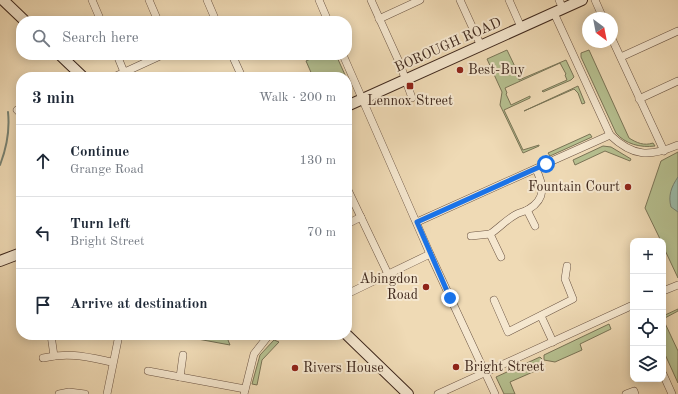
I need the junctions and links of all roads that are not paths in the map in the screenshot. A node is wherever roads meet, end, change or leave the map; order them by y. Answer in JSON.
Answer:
{"nodes":[{"id":1,"x":3,"y":0,"type":"edge"},
{"id":2,"x":92,"y":0,"type":"edge"},
{"id":3,"x":149,"y":0,"type":"edge"},
{"id":4,"x":207,"y":0,"type":"edge"},
{"id":5,"x":319,"y":0,"type":"edge"},
{"id":6,"x":371,"y":0,"type":"edge"},
{"id":7,"x":420,"y":0,"type":"edge"},
{"id":8,"x":460,"y":0,"type":"edge"},
{"id":9,"x":508,"y":0,"type":"edge"},
{"id":10,"x":582,"y":0,"type":"edge"},
{"id":11,"x":595,"y":0,"type":"edge"},
{"id":12,"x":558,"y":7,"type":"edge"},
{"id":13,"x":600,"y":12,"type":"edge"},
{"id":14,"x":20,"y":16,"type":"edge"},
{"id":15,"x":99,"y":16,"type":"edge"},
{"id":16,"x":156,"y":16,"type":"edge"},
{"id":17,"x":214,"y":16,"type":"edge"},
{"id":18,"x":326,"y":16,"type":"edge"},
{"id":19,"x":379,"y":19,"type":"junction"},
{"id":20,"x":522,"y":27,"type":"junction"},
{"id":21,"x":678,"y":30,"type":"edge"},
{"id":22,"x":481,"y":46,"type":"junction"},
{"id":23,"x":616,"y":48,"type":"edge"},
{"id":24,"x":621,"y":57,"type":"junction"},
{"id":25,"x":65,"y":60,"type":"edge"},
{"id":26,"x":118,"y":60,"type":"edge"},
{"id":27,"x":151,"y":60,"type":"edge"},
{"id":28,"x":234,"y":60,"type":"edge"},
{"id":29,"x":345,"y":60,"type":"edge"},
{"id":30,"x":78,"y":72,"type":"edge"},
{"id":31,"x":124,"y":72,"type":"joint"},
{"id":32,"x":240,"y":72,"type":"edge"},
{"id":33,"x":350,"y":72,"type":"edge"},
{"id":34,"x":352,"y":76,"type":"edge"},
{"id":35,"x":405,"y":80,"type":"junction"},
{"id":36,"x":678,"y":81,"type":"edge"},
{"id":37,"x":412,"y":98,"type":"dead end"},
{"id":38,"x":362,"y":99,"type":"junction"},
{"id":39,"x":639,"y":99,"type":"junction"},
{"id":40,"x":352,"y":104,"type":"edge"},
{"id":41,"x":610,"y":135,"type":"junction"},
{"id":42,"x":678,"y":145,"type":"edge"},
{"id":43,"x":664,"y":151,"type":"junction"},
{"id":44,"x":554,"y":160,"type":"dead end"},
{"id":45,"x":546,"y":164,"type":"dead end"},
{"id":46,"x":536,"y":168,"type":"junction"},
{"id":47,"x":352,"y":198,"type":"edge"},
{"id":48,"x":527,"y":210,"type":"junction"},
{"id":49,"x":361,"y":217,"type":"junction"},
{"id":50,"x":352,"y":222,"type":"edge"},
{"id":51,"x":417,"y":222,"type":"junction"},
{"id":52,"x":535,"y":226,"type":"dead end"},
{"id":53,"x":490,"y":234,"type":"junction"},
{"id":54,"x":471,"y":236,"type":"dead end"},
{"id":55,"x":430,"y":254,"type":"junction"},
{"id":56,"x":16,"y":255,"type":"edge"},
{"id":57,"x":501,"y":257,"type":"dead end"},
{"id":58,"x":3,"y":261,"type":"edge"},
{"id":59,"x":567,"y":266,"type":"dead end"},
{"id":60,"x":388,"y":274,"type":"junction"},
{"id":61,"x":678,"y":285,"type":"edge"},
{"id":62,"x":666,"y":291,"type":"edge"},
{"id":63,"x":352,"y":292,"type":"edge"},
{"id":64,"x":494,"y":300,"type":"dead end"},
{"id":65,"x":630,"y":306,"type":"edge"},
{"id":66,"x":541,"y":316,"type":"junction"},
{"id":67,"x":52,"y":340,"type":"edge"},
{"id":68,"x":118,"y":340,"type":"edge"},
{"id":69,"x":265,"y":340,"type":"edge"},
{"id":70,"x":352,"y":340,"type":"edge"},
{"id":71,"x":553,"y":342,"type":"junction"},
{"id":72,"x":183,"y":355,"type":"dead end"},
{"id":73,"x":54,"y":356,"type":"junction"},
{"id":74,"x":43,"y":358,"type":"dead end"},
{"id":75,"x":112,"y":362,"type":"junction"},
{"id":76,"x":148,"y":371,"type":"dead end"},
{"id":77,"x":485,"y":372,"type":"junction"},
{"id":78,"x":180,"y":377,"type":"junction"},
{"id":79,"x":666,"y":381,"type":"edge"},
{"id":80,"x":244,"y":392,"type":"edge"},
{"id":81,"x":59,"y":394,"type":"edge"},
{"id":82,"x":85,"y":394,"type":"edge"},
{"id":83,"x":107,"y":394,"type":"edge"},
{"id":84,"x":408,"y":394,"type":"edge"},
{"id":85,"x":438,"y":394,"type":"edge"},
{"id":86,"x":495,"y":394,"type":"edge"},
{"id":87,"x":626,"y":394,"type":"edge"},
{"id":88,"x":635,"y":394,"type":"edge"},
{"id":89,"x":672,"y":394,"type":"edge"}],
"edges":[{"from":1,"to":14,"type":"street"},
{"from":2,"to":15,"type":"street"},
{"from":3,"to":16,"type":"street"},
{"from":4,"to":17,"type":"street"},
{"from":5,"to":18,"type":"street"},
{"from":6,"to":19,"type":"street"},
{"from":7,"to":19,"type":"street"},
{"from":8,"to":22,"type":"street"},
{"from":9,"to":20,"type":"street"},
{"from":10,"to":12,"type":"street","name":"BOROUGH ROAD"},
{"from":11,"to":13,"type":"street"},
{"from":12,"to":20,"type":"street","name":"BOROUGH ROAD"},
{"from":12,"to":41,"type":"street"},
{"from":19,"to":35,"type":"street"},
{"from":20,"to":22,"type":"street","name":"BOROUGH ROAD"},
{"from":21,"to":24,"type":"street"},
{"from":22,"to":35,"type":"street","name":"BOROUGH ROAD"},
{"from":23,"to":24,"type":"street"},
{"from":24,"to":39,"type":"street"},
{"from":25,"to":30,"type":"street"},
{"from":26,"to":31,"type":"street"},
{"from":27,"to":31,"type":"street"},
{"from":28,"to":32,"type":"street"},
{"from":29,"to":33,"type":"street"},
{"from":34,"to":38,"type":"street"},
{"from":35,"to":37,"type":"street"},
{"from":35,"to":38,"type":"street","name":"BOROUGH ROAD"},
{"from":36,"to":39,"type":"street"},
{"from":38,"to":40,"type":"street","name":"BOROUGH ROAD"},
{"from":38,"to":51,"type":"street"},
{"from":39,"to":43,"type":"street"},
{"from":41,"to":43,"type":"street"},
{"from":41,"to":44,"type":"street"},
{"from":42,"to":43,"type":"street"},
{"from":45,"to":46,"type":"street"},
{"from":46,"to":48,"type":"street"},
{"from":46,"to":51,"type":"street"},
{"from":47,"to":49,"type":"street"},
{"from":48,"to":52,"type":"street"},
{"from":48,"to":53,"type":"street"},
{"from":49,"to":50,"type":"street"},
{"from":49,"to":60,"type":"street"},
{"from":51,"to":55,"type":"street"},
{"from":53,"to":54,"type":"street"},
{"from":53,"to":57,"type":"street"},
{"from":55,"to":60,"type":"street"},
{"from":55,"to":77,"type":"street"},
{"from":56,"to":58,"type":"street"},
{"from":59,"to":66,"type":"street"},
{"from":60,"to":63,"type":"street"},
{"from":61,"to":62,"type":"street"},
{"from":64,"to":66,"type":"street"},
{"from":65,"to":71,"type":"street"},
{"from":66,"to":71,"type":"street"},
{"from":67,"to":73,"type":"street"},
{"from":68,"to":75,"type":"street"},
{"from":69,"to":80,"type":"street"},
{"from":70,"to":84,"type":"street"},
{"from":71,"to":77,"type":"street"},
{"from":72,"to":78,"type":"street"},
{"from":73,"to":74,"type":"street"},
{"from":73,"to":75,"type":"street"},
{"from":75,"to":83,"type":"street"},
{"from":76,"to":78,"type":"street"},
{"from":77,"to":85,"type":"street"},
{"from":77,"to":86,"type":"street"},
{"from":78,"to":80,"type":"street"},
{"from":79,"to":89,"type":"street"},
{"from":81,"to":82,"type":"street"},
{"from":87,"to":88,"type":"street"}]}
